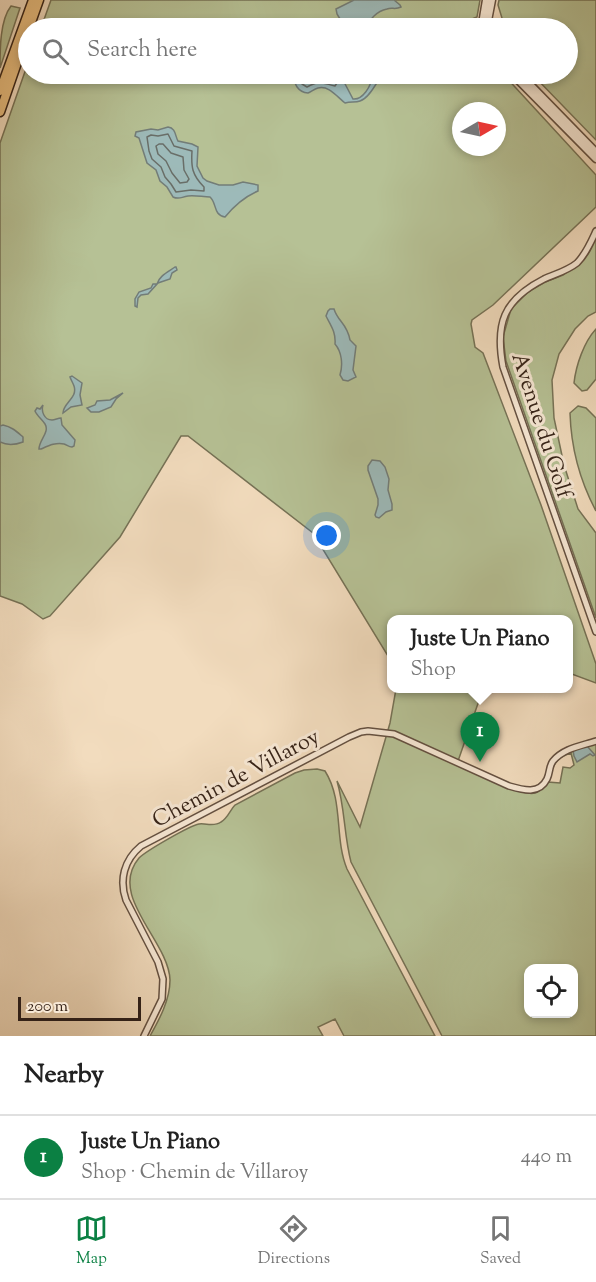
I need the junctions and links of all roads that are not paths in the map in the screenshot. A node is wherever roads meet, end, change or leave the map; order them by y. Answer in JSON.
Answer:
{"nodes":[{"id":1,"x":33,"y":0,"type":"edge"},
{"id":2,"x":39,"y":0,"type":"edge"},
{"id":3,"x":486,"y":0,"type":"edge"},
{"id":4,"x":492,"y":0,"type":"edge"},
{"id":5,"x":26,"y":18,"type":"edge"},
{"id":6,"x":33,"y":18,"type":"edge"},
{"id":7,"x":486,"y":18,"type":"edge"},
{"id":8,"x":488,"y":18,"type":"edge"},
{"id":9,"x":18,"y":41,"type":"edge"},
{"id":10,"x":18,"y":61,"type":"edge"},
{"id":11,"x":522,"y":84,"type":"edge"},
{"id":12,"x":530,"y":84,"type":"edge"},
{"id":13,"x":0,"y":91,"type":"edge"},
{"id":14,"x":0,"y":112,"type":"edge"},
{"id":15,"x":596,"y":152,"type":"edge"},
{"id":16,"x":596,"y":159,"type":"edge"},
{"id":17,"x":596,"y":231,"type":"edge"},
{"id":18,"x":596,"y":632,"type":"edge"},
{"id":19,"x":596,"y":741,"type":"edge"},
{"id":20,"x":144,"y":1036,"type":"edge"}],
"edges":[{"from":1,"to":5,"type":"main road"},
{"from":2,"to":6,"type":"main road"},
{"from":3,"to":7,"type":"street"},
{"from":4,"to":8,"type":"street"},
{"from":9,"to":13,"type":"main road"},
{"from":10,"to":14,"type":"main road"},
{"from":11,"to":16,"type":"street"},
{"from":12,"to":15,"type":"street"},
{"from":17,"to":18,"type":"street","name":"Avenue du Golf"},
{"from":19,"to":20,"type":"street","name":"Chemin de Villaroy"}]}
